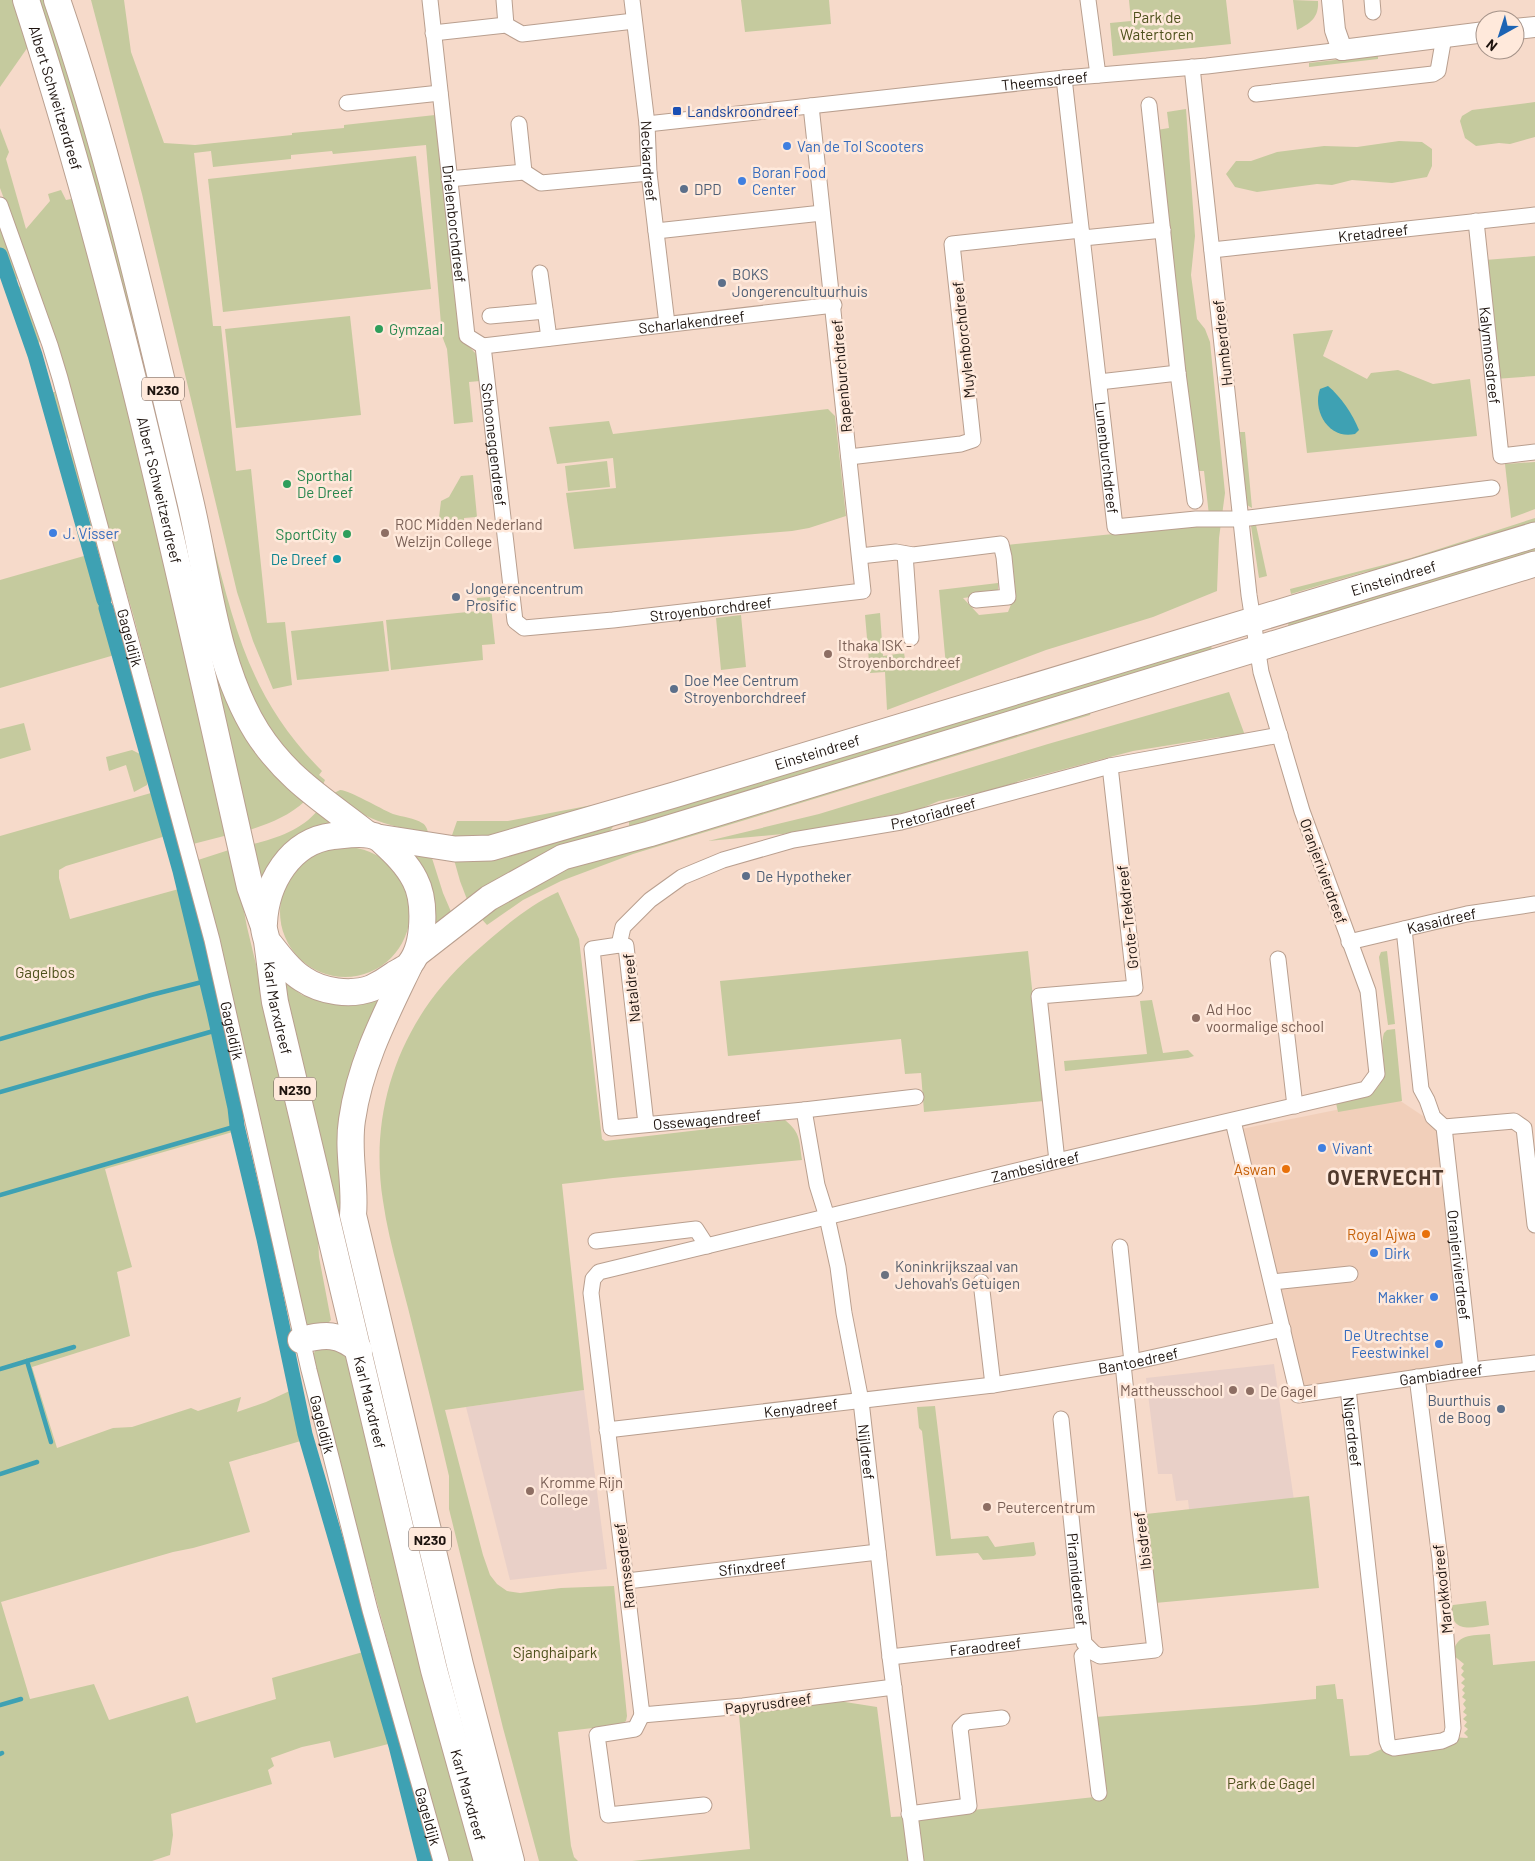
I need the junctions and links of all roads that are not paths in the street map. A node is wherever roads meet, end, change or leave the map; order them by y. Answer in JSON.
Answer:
{"nodes":[{"id":1,"x":26,"y":0,"type":"edge"},
{"id":2,"x":57,"y":0,"type":"edge"},
{"id":3,"x":430,"y":0,"type":"edge"},
{"id":4,"x":504,"y":0,"type":"edge"},
{"id":5,"x":632,"y":0,"type":"edge"},
{"id":6,"x":1088,"y":0,"type":"edge"},
{"id":7,"x":1332,"y":0,"type":"edge"},
{"id":8,"x":1343,"y":0,"type":"edge"},
{"id":9,"x":634,"y":21,"type":"junction"},
{"id":10,"x":506,"y":25,"type":"junction"},
{"id":11,"x":433,"y":33,"type":"junction"},
{"id":12,"x":1475,"y":33,"type":"edge"},
{"id":13,"x":1444,"y":37,"type":"junction"},
{"id":14,"x":1342,"y":50,"type":"junction"},
{"id":15,"x":1192,"y":67,"type":"junction"},
{"id":16,"x":1098,"y":75,"type":"junction"},
{"id":17,"x":1064,"y":78,"type":"junction"},
{"id":18,"x":440,"y":93,"type":"junction"},
{"id":19,"x":1256,"y":94,"type":"dead end"},
{"id":20,"x":346,"y":103,"type":"dead end"},
{"id":21,"x":1149,"y":105,"type":"dead end"},
{"id":22,"x":811,"y":106,"type":"junction"},
{"id":23,"x":518,"y":124,"type":"dead end"},
{"id":24,"x":647,"y":124,"type":"junction"},
{"id":25,"x":524,"y":172,"type":"junction"},
{"id":26,"x":649,"y":173,"type":"junction"},
{"id":27,"x":449,"y":179,"type":"junction"},
{"id":28,"x":0,"y":205,"type":"edge"},
{"id":29,"x":822,"y":213,"type":"junction"},
{"id":30,"x":1535,"y":215,"type":"edge"},
{"id":31,"x":1476,"y":221,"type":"junction"},
{"id":32,"x":656,"y":230,"type":"junction"},
{"id":33,"x":1163,"y":230,"type":"junction"},
{"id":34,"x":1082,"y":234,"type":"junction"},
{"id":35,"x":1212,"y":250,"type":"junction"},
{"id":36,"x":540,"y":273,"type":"dead end"},
{"id":37,"x":834,"y":305,"type":"junction"},
{"id":38,"x":545,"y":311,"type":"junction"},
{"id":39,"x":490,"y":316,"type":"dead end"},
{"id":40,"x":667,"y":324,"type":"junction"},
{"id":41,"x":549,"y":338,"type":"junction"},
{"id":42,"x":483,"y":346,"type":"junction"},
{"id":43,"x":1178,"y":373,"type":"junction"},
{"id":44,"x":1099,"y":382,"type":"junction"},
{"id":45,"x":1535,"y":452,"type":"edge"},
{"id":46,"x":849,"y":457,"type":"junction"},
{"id":47,"x":1492,"y":488,"type":"dead end"},
{"id":48,"x":1195,"y":501,"type":"dead end"},
{"id":49,"x":1241,"y":519,"type":"junction"},
{"id":50,"x":1535,"y":535,"type":"edge"},
{"id":51,"x":905,"y":554,"type":"junction"},
{"id":52,"x":860,"y":556,"type":"junction"},
{"id":53,"x":1535,"y":564,"type":"edge"},
{"id":54,"x":976,"y":600,"type":"dead end"},
{"id":55,"x":1252,"y":620,"type":"junction"},
{"id":56,"x":524,"y":628,"type":"joint"},
{"id":57,"x":911,"y":638,"type":"dead end"},
{"id":58,"x":1257,"y":650,"type":"junction"},
{"id":59,"x":1280,"y":735,"type":"junction"},
{"id":60,"x":1110,"y":766,"type":"junction"},
{"id":61,"x":372,"y":836,"type":"junction"},
{"id":62,"x":1535,"y":904,"type":"edge"},
{"id":63,"x":1404,"y":929,"type":"junction"},
{"id":64,"x":265,"y":933,"type":"junction"},
{"id":65,"x":1349,"y":942,"type":"junction"},
{"id":66,"x":619,"y":945,"type":"junction"},
{"id":67,"x":1278,"y":959,"type":"dead end"},
{"id":68,"x":413,"y":960,"type":"junction"},
{"id":69,"x":1366,"y":1089,"type":"joint"},
{"id":70,"x":916,"y":1097,"type":"dead end"},
{"id":71,"x":1295,"y":1106,"type":"junction"},
{"id":72,"x":804,"y":1110,"type":"junction"},
{"id":73,"x":1233,"y":1121,"type":"junction"},
{"id":74,"x":646,"y":1124,"type":"junction"},
{"id":75,"x":1444,"y":1127,"type":"junction"},
{"id":76,"x":611,"y":1128,"type":"joint"},
{"id":77,"x":1057,"y":1161,"type":"junction"},
{"id":78,"x":827,"y":1217,"type":"junction"},
{"id":79,"x":1535,"y":1225,"type":"edge"},
{"id":80,"x":596,"y":1241,"type":"dead end"},
{"id":81,"x":707,"y":1246,"type":"junction"},
{"id":82,"x":1120,"y":1247,"type":"dead end"},
{"id":83,"x":1350,"y":1274,"type":"dead end"},
{"id":84,"x":593,"y":1279,"type":"joint"},
{"id":85,"x":981,"y":1282,"type":"dead end"},
{"id":86,"x":1272,"y":1282,"type":"junction"},
{"id":87,"x":345,"y":1294,"type":"junction"},
{"id":88,"x":1283,"y":1329,"type":"junction"},
{"id":89,"x":312,"y":1337,"type":"junction"},
{"id":90,"x":359,"y":1350,"type":"junction"},
{"id":91,"x":1128,"y":1363,"type":"junction"},
{"id":92,"x":1535,"y":1363,"type":"edge"},
{"id":93,"x":1471,"y":1370,"type":"junction"},
{"id":94,"x":1417,"y":1377,"type":"junction"},
{"id":95,"x":993,"y":1385,"type":"junction"},
{"id":96,"x":1348,"y":1388,"type":"junction"},
{"id":97,"x":861,"y":1401,"type":"junction"},
{"id":98,"x":1061,"y":1419,"type":"dead end"},
{"id":99,"x":608,"y":1430,"type":"junction"},
{"id":100,"x":878,"y":1552,"type":"junction"},
{"id":101,"x":627,"y":1581,"type":"junction"},
{"id":102,"x":1086,"y":1642,"type":"junction"},
{"id":103,"x":890,"y":1657,"type":"junction"},
{"id":104,"x":894,"y":1688,"type":"junction"},
{"id":105,"x":641,"y":1709,"type":"junction"},
{"id":106,"x":1002,"y":1718,"type":"dead end"},
{"id":107,"x":1389,"y":1746,"type":"joint"},
{"id":108,"x":1099,"y":1793,"type":"dead end"},
{"id":109,"x":704,"y":1805,"type":"dead end"},
{"id":110,"x":909,"y":1814,"type":"junction"},
{"id":111,"x":441,"y":1861,"type":"edge"},
{"id":112,"x":487,"y":1861,"type":"edge"},
{"id":113,"x":511,"y":1861,"type":"edge"},
{"id":114,"x":916,"y":1861,"type":"edge"}],
"edges":[{"from":1,"to":64,"type":"highway","name":"Albert Schweitzerdreef","number":"N230"},
{"from":2,"to":61,"type":"highway","name":"Albert Schweitzerdreef","number":"N230"},
{"from":3,"to":11,"type":"street","name":"Drielenborchdreef"},
{"from":4,"to":10,"type":"street"},
{"from":5,"to":9,"type":"street","name":"Neckardreef"},
{"from":6,"to":16,"type":"street"},
{"from":7,"to":14,"type":"street"},
{"from":8,"to":14,"type":"street"},
{"from":9,"to":10,"type":"street"},
{"from":9,"to":24,"type":"street","name":"Neckardreef"},
{"from":10,"to":11,"type":"street"},
{"from":11,"to":18,"type":"street","name":"Drielenborchdreef"},
{"from":12,"to":13,"type":"street","name":"Theemsdreef"},
{"from":13,"to":14,"type":"street","name":"Theemsdreef"},
{"from":13,"to":19,"type":"street"},
{"from":14,"to":15,"type":"street","name":"Theemsdreef"},
{"from":15,"to":16,"type":"street","name":"Theemsdreef"},
{"from":15,"to":35,"type":"street","name":"Humberdreef"},
{"from":16,"to":17,"type":"street","name":"Theemsdreef"},
{"from":17,"to":22,"type":"street","name":"Theemsdreef"},
{"from":17,"to":34,"type":"street","name":"Lunenburchdreef"},
{"from":18,"to":20,"type":"street"},
{"from":18,"to":27,"type":"street","name":"Drielenborchdreef"},
{"from":21,"to":33,"type":"street"},
{"from":22,"to":24,"type":"street","name":"Theemsdreef"},
{"from":22,"to":29,"type":"street","name":"Rapenburchdreef"},
{"from":23,"to":25,"type":"street"},
{"from":24,"to":26,"type":"street","name":"Neckardreef"},
{"from":25,"to":26,"type":"street"},
{"from":25,"to":27,"type":"street"},
{"from":26,"to":32,"type":"street","name":"Neckardreef"},
{"from":27,"to":42,"type":"street","name":"Drielenborchdreef"},
{"from":28,"to":89,"type":"street","name":"Gageldijk"},
{"from":29,"to":32,"type":"street"},
{"from":29,"to":37,"type":"street","name":"Rapenburchdreef"},
{"from":30,"to":31,"type":"street","name":"Kretadreef"},
{"from":31,"to":35,"type":"street","name":"Kretadreef"},
{"from":31,"to":45,"type":"street","name":"Kalymnosdreef"},
{"from":32,"to":40,"type":"street","name":"Neckardreef"},
{"from":33,"to":34,"type":"street"},
{"from":33,"to":43,"type":"street"},
{"from":34,"to":44,"type":"street","name":"Lunenburchdreef"},
{"from":34,"to":46,"type":"street","name":"Muylenborchdreef"},
{"from":35,"to":49,"type":"street","name":"Humberdreef"},
{"from":36,"to":38,"type":"street"},
{"from":37,"to":40,"type":"street","name":"Scharlakendreef"},
{"from":37,"to":46,"type":"street","name":"Rapenburchdreef"},
{"from":38,"to":39,"type":"street"},
{"from":38,"to":41,"type":"street"},
{"from":40,"to":41,"type":"street","name":"Scharlakendreef"},
{"from":41,"to":42,"type":"street","name":"Scharlakendreef"},
{"from":42,"to":56,"type":"street","name":"Schooneggendreef"},
{"from":43,"to":44,"type":"street","name":"Lunenburchdreef"},
{"from":43,"to":48,"type":"street"},
{"from":44,"to":49,"type":"street","name":"Lunenburchdreef"},
{"from":46,"to":52,"type":"street","name":"Rapenburchdreef"},
{"from":47,"to":49,"type":"street"},
{"from":49,"to":55,"type":"street","name":"Humberdreef"},
{"from":50,"to":55,"type":"main road","name":"Einsteindreef"},
{"from":51,"to":52,"type":"street"},
{"from":51,"to":54,"type":"street"},
{"from":51,"to":57,"type":"street"},
{"from":52,"to":56,"type":"street","name":"Stroyenborchdreef"},
{"from":53,"to":58,"type":"main road","name":"Einsteindreef"},
{"from":55,"to":58,"type":"street"},
{"from":55,"to":61,"type":"main road","name":"Einsteindreef"},
{"from":58,"to":59,"type":"street","name":"Oranjerivierdreef"},
{"from":58,"to":68,"type":"main road","name":"Einsteindreef"},
{"from":59,"to":60,"type":"street","name":"Pretoriadreef"},
{"from":59,"to":65,"type":"street","name":"Oranjerivierdreef"},
{"from":60,"to":66,"type":"street","name":"Pretoriadreef"},
{"from":60,"to":77,"type":"street","name":"Grote-Trekdreef"},
{"from":61,"to":64,"type":"highway","number":"N230"},
{"from":61,"to":68,"type":"highway","number":"N230"},
{"from":62,"to":63,"type":"street","name":"Kasaidreef"},
{"from":63,"to":65,"type":"street","name":"Kasaidreef"},
{"from":63,"to":75,"type":"street","name":"Oranjerivierdreef"},
{"from":64,"to":68,"type":"highway","number":"N230"},
{"from":64,"to":87,"type":"highway","name":"Karl Marxdreef","number":"N230"},
{"from":65,"to":69,"type":"street","name":"Oranjerivierdreef"},
{"from":66,"to":74,"type":"street","name":"Nataldreef"},
{"from":66,"to":76,"type":"street","name":"Nataldreef"},
{"from":67,"to":71,"type":"street"},
{"from":68,"to":113,"type":"highway","name":"Karl Marxdreef","number":"N230"},
{"from":69,"to":71,"type":"street","name":"Zambesidreef"},
{"from":70,"to":72,"type":"street","name":"Ossewagendreef"},
{"from":71,"to":73,"type":"street","name":"Zambesidreef"},
{"from":72,"to":74,"type":"street","name":"Ossewagendreef"},
{"from":72,"to":78,"type":"street"},
{"from":73,"to":77,"type":"street","name":"Zambesidreef"},
{"from":73,"to":86,"type":"street","name":"Nigerdreef"},
{"from":74,"to":76,"type":"street","name":"Ossewagendreef"},
{"from":75,"to":79,"type":"street"},
{"from":75,"to":93,"type":"street","name":"Oranjerivierdreef"},
{"from":77,"to":78,"type":"street","name":"Zambesidreef"},
{"from":78,"to":81,"type":"street","name":"Zambesidreef"},
{"from":78,"to":97,"type":"street","name":"Nijldreef"},
{"from":80,"to":81,"type":"street"},
{"from":81,"to":84,"type":"street","name":"Zambesidreef"},
{"from":82,"to":91,"type":"street"},
{"from":83,"to":86,"type":"street"},
{"from":84,"to":99,"type":"street","name":"Ramsesdreef"},
{"from":85,"to":95,"type":"street"},
{"from":86,"to":88,"type":"street","name":"Nigerdreef"},
{"from":87,"to":89,"type":"highway"},
{"from":87,"to":90,"type":"highway","name":"Karl Marxdreef","number":"N230"},
{"from":88,"to":91,"type":"street","name":"Bantoedreef"},
{"from":88,"to":96,"type":"street","name":"Nigerdreef"},
{"from":89,"to":90,"type":"highway"},
{"from":89,"to":111,"type":"street","name":"Gageldijk"},
{"from":90,"to":112,"type":"highway","name":"Karl Marxdreef","number":"N230"},
{"from":91,"to":95,"type":"street","name":"Bantoedreef"},
{"from":91,"to":102,"type":"street","name":"Ibisdreef"},
{"from":92,"to":93,"type":"street","name":"Gambiadreef"},
{"from":93,"to":94,"type":"street","name":"Gambiadreef"},
{"from":94,"to":96,"type":"street","name":"Gambiadreef"},
{"from":94,"to":107,"type":"street","name":"Marokkodreef"},
{"from":95,"to":97,"type":"street","name":"Kenyadreef"},
{"from":96,"to":107,"type":"street","name":"Nigerdreef"},
{"from":97,"to":99,"type":"street","name":"Kenyadreef"},
{"from":97,"to":100,"type":"street","name":"Nijldreef"},
{"from":98,"to":102,"type":"street","name":"Piramidedreef"},
{"from":99,"to":101,"type":"street","name":"Ramsesdreef"},
{"from":100,"to":101,"type":"street","name":"Sfinxdreef"},
{"from":100,"to":103,"type":"street","name":"Nijldreef"},
{"from":101,"to":105,"type":"street","name":"Ramsesdreef"},
{"from":102,"to":103,"type":"street","name":"Faraodreef"},
{"from":102,"to":108,"type":"street","name":"Piramidedreef"},
{"from":103,"to":104,"type":"street","name":"Nijldreef"},
{"from":104,"to":105,"type":"street","name":"Papyrusdreef"},
{"from":104,"to":110,"type":"street","name":"Nijldreef"},
{"from":105,"to":109,"type":"street"},
{"from":106,"to":110,"type":"street"},
{"from":110,"to":114,"type":"street","name":"Nijldreef"}]}
